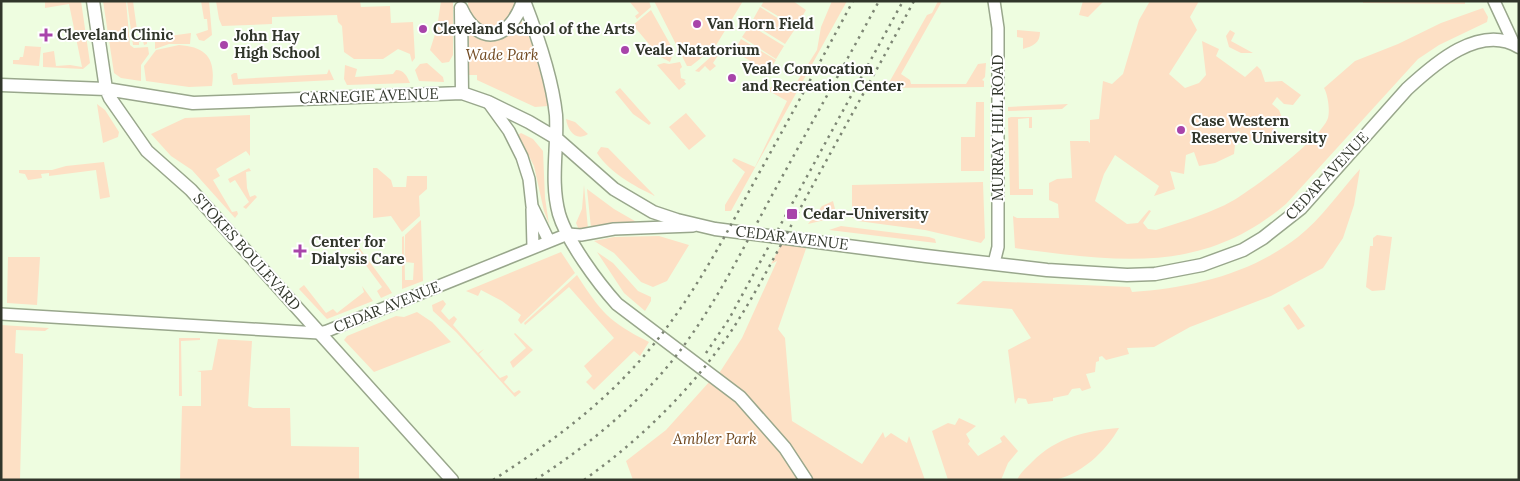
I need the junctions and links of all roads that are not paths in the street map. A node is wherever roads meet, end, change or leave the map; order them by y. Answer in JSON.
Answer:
{"nodes":[{"id":1,"x":93,"y":1,"type":"edge"},
{"id":2,"x":524,"y":1,"type":"edge"},
{"id":3,"x":1494,"y":1,"type":"edge"},
{"id":4,"x":461,"y":4,"type":"edge"},
{"id":5,"x":995,"y":5,"type":"edge"},
{"id":6,"x":1518,"y":42,"type":"edge"},
{"id":7,"x":1,"y":85,"type":"edge"},
{"id":8,"x":106,"y":89,"type":"junction"},
{"id":9,"x":462,"y":93,"type":"junction"},
{"id":10,"x":488,"y":102,"type":"junction"},
{"id":11,"x":556,"y":138,"type":"junction"},
{"id":12,"x":532,"y":206,"type":"junction"},
{"id":13,"x":700,"y":226,"type":"junction"},
{"id":14,"x":568,"y":234,"type":"junction"},
{"id":15,"x":549,"y":241,"type":"junction"},
{"id":16,"x":533,"y":247,"type":"junction"},
{"id":17,"x":994,"y":264,"type":"junction"},
{"id":18,"x":1,"y":314,"type":"edge"},
{"id":19,"x":319,"y":333,"type":"junction"},
{"id":20,"x":452,"y":480,"type":"edge"},
{"id":21,"x":806,"y":480,"type":"edge"}],
"edges":[{"from":1,"to":8,"type":"main road","name":"STOKES BOULEVARD"},
{"from":2,"to":4,"type":"main road"},
{"from":2,"to":11,"type":"main road"},
{"from":3,"to":6,"type":"street"},
{"from":4,"to":9,"type":"main road"},
{"from":5,"to":17,"type":"street","name":"MURRAY HILL ROAD"},
{"from":6,"to":17,"type":"main road","name":"CEDAR AVENUE"},
{"from":7,"to":8,"type":"main road","name":"CARNEGIE AVENUE"},
{"from":8,"to":9,"type":"main road","name":"CARNEGIE AVENUE"},
{"from":8,"to":19,"type":"main road","name":"STOKES BOULEVARD"},
{"from":9,"to":10,"type":"main road","name":"CARNEGIE AVENUE"},
{"from":10,"to":11,"type":"main road","name":"CARNEGIE AVENUE"},
{"from":10,"to":12,"type":"street"},
{"from":11,"to":13,"type":"main road","name":"CARNEGIE AVENUE"},
{"from":11,"to":14,"type":"main road"},
{"from":12,"to":15,"type":"street"},
{"from":12,"to":16,"type":"street"},
{"from":13,"to":14,"type":"street","name":"CEDAR AVENUE"},
{"from":13,"to":17,"type":"main road","name":"CEDAR AVENUE"},
{"from":14,"to":15,"type":"street","name":"CEDAR AVENUE"},
{"from":14,"to":21,"type":"main road"},
{"from":15,"to":16,"type":"street","name":"CEDAR AVENUE"},
{"from":16,"to":19,"type":"street","name":"CEDAR AVENUE"},
{"from":18,"to":19,"type":"street","name":"CEDAR AVENUE"},
{"from":19,"to":20,"type":"main road","name":"STOKES BOULEVARD"}]}
